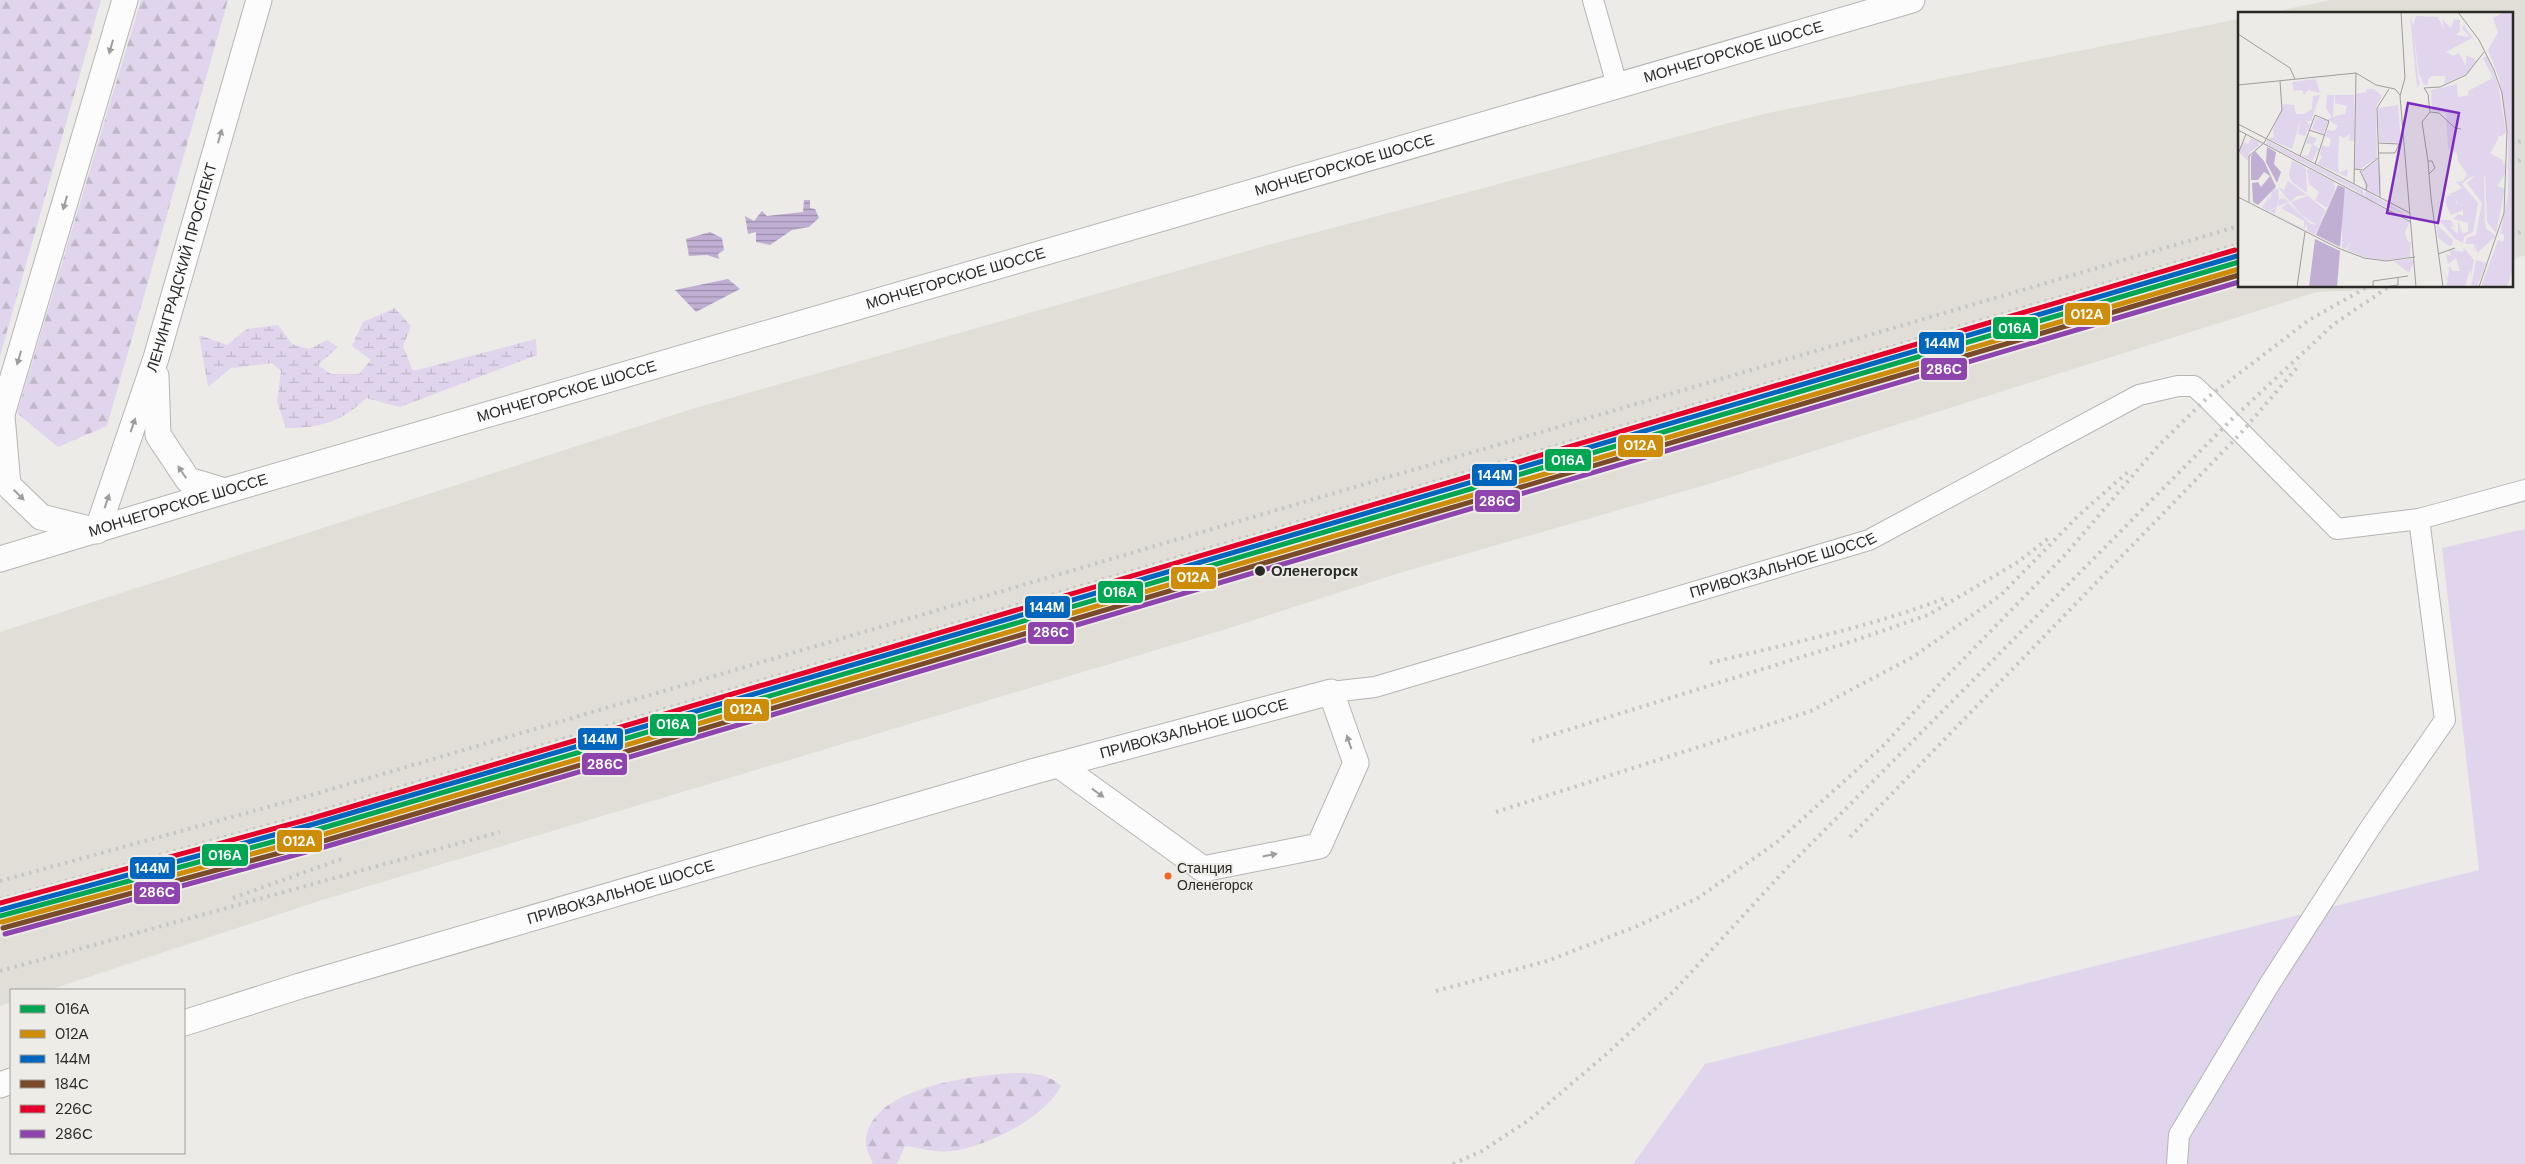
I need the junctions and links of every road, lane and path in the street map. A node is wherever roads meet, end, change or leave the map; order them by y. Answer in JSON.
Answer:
{"nodes":[{"id":1,"x":125,"y":0,"type":"edge"},
{"id":2,"x":259,"y":0,"type":"edge"},
{"id":3,"x":1592,"y":0,"type":"edge"},
{"id":4,"x":1912,"y":0,"type":"edge"},
{"id":5,"x":1616,"y":85,"type":"junction"},
{"id":6,"x":156,"y":358,"type":"junction"},
{"id":7,"x":1,"y":419,"type":"edge"},
{"id":8,"x":2525,"y":490,"type":"edge"},
{"id":9,"x":225,"y":491,"type":"junction"},
{"id":10,"x":2420,"y":519,"type":"junction"},
{"id":11,"x":97,"y":531,"type":"junction"},
{"id":12,"x":0,"y":560,"type":"edge"},
{"id":13,"x":1331,"y":692,"type":"junction"},
{"id":14,"x":1059,"y":765,"type":"junction"},
{"id":15,"x":185,"y":1023,"type":"edge"},
{"id":16,"x":2177,"y":1164,"type":"edge"}],
"edges":[{"from":1,"to":7,"type":"street","one_way":true},
{"from":6,"to":2,"type":"street","name":"ЛЕНИНГРАДСКИЙ ПРОСПЕКТ","one_way":true},
{"from":3,"to":5,"type":"street"},
{"from":4,"to":5,"type":"street","name":"МОНЧЕГОРСКОЕ ШОССЕ"},
{"from":5,"to":9,"type":"street","name":"МОНЧЕГОРСКОЕ ШОССЕ"},
{"from":9,"to":6,"type":"street","one_way":true},
{"from":11,"to":6,"type":"street","name":"ЛЕНИНГРАДСКИЙ ПРОСПЕКТ","one_way":true},
{"from":7,"to":11,"type":"street","one_way":true},
{"from":8,"to":10,"type":"street"},
{"from":9,"to":11,"type":"street","name":"МОНЧЕГОРСКОЕ ШОССЕ"},
{"from":10,"to":13,"type":"street","name":"ПРИВОКЗАЛЬНОЕ ШОССЕ"},
{"from":10,"to":16,"type":"street"},
{"from":11,"to":12,"type":"street","name":"МОНЧЕГОРСКОЕ ШОССЕ"},
{"from":13,"to":14,"type":"street","name":"ПРИВОКЗАЛЬНОЕ ШОССЕ"},
{"from":14,"to":13,"type":"street","one_way":true},
{"from":14,"to":15,"type":"street","name":"ПРИВОКЗАЛЬНОЕ ШОССЕ"}]}
